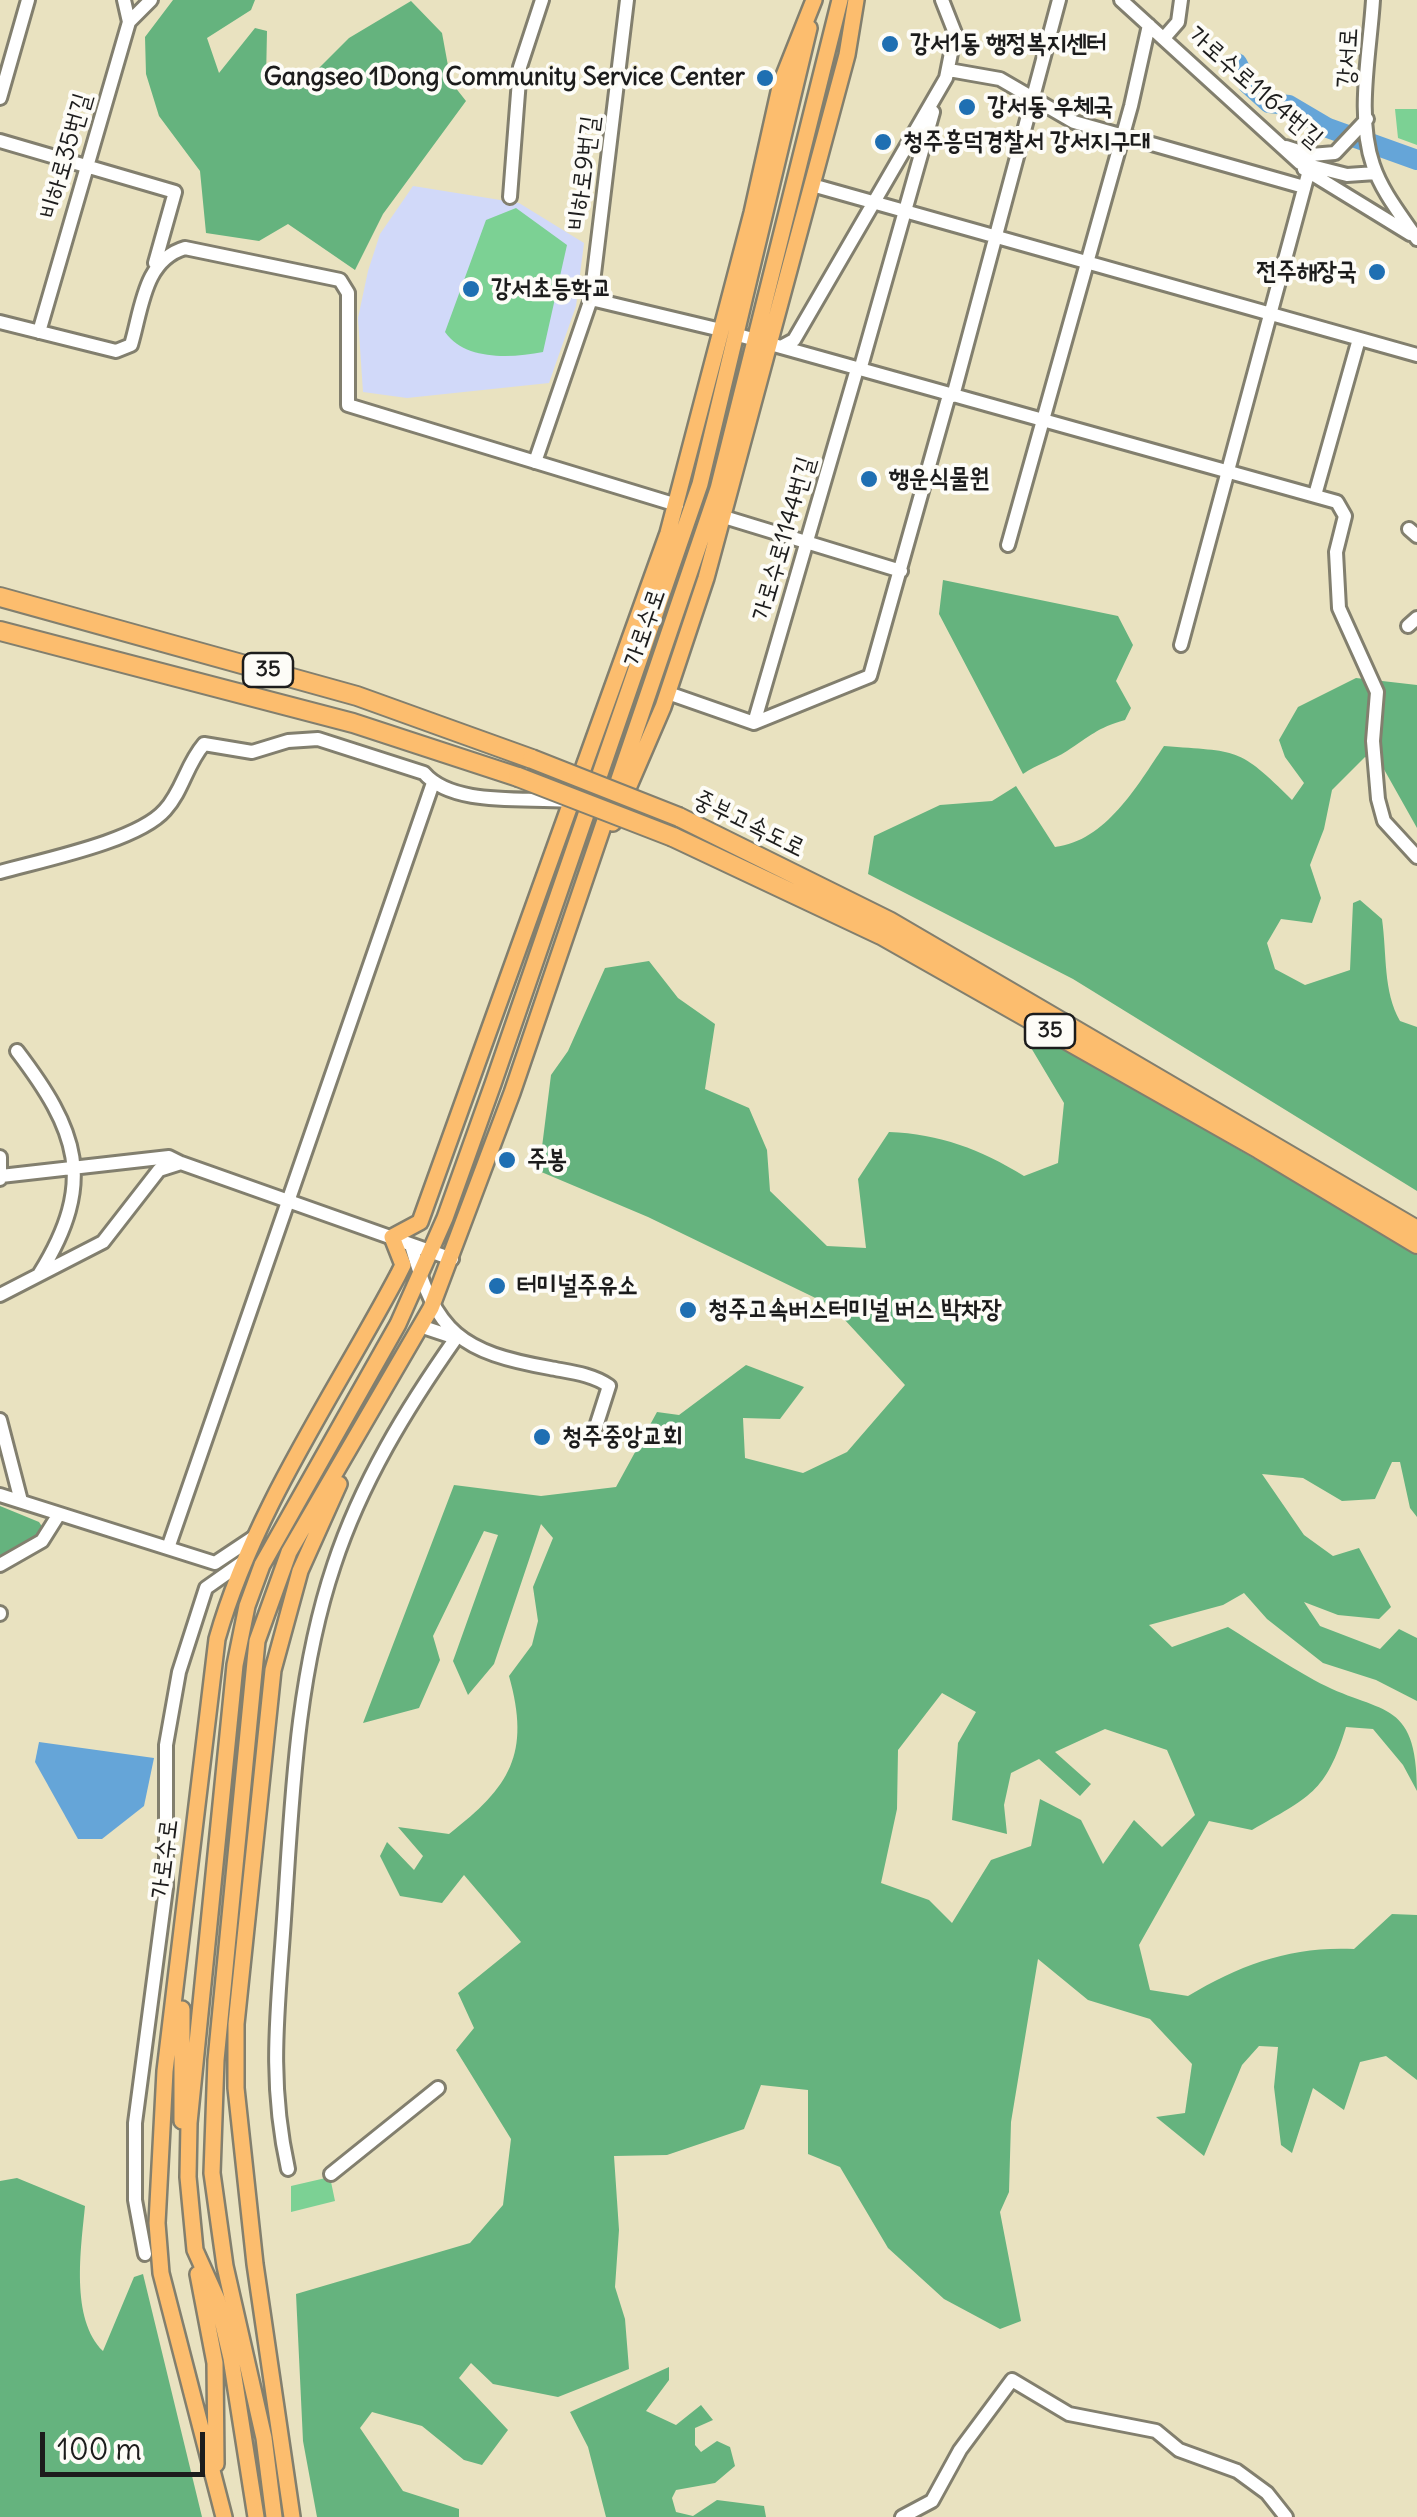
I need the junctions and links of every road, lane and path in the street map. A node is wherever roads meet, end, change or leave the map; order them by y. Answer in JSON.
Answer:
{"nodes":[{"id":1,"x":28,"y":0,"type":"edge"},
{"id":2,"x":124,"y":0,"type":"edge"},
{"id":3,"x":150,"y":0,"type":"edge"},
{"id":4,"x":542,"y":0,"type":"edge"},
{"id":5,"x":628,"y":0,"type":"edge"},
{"id":6,"x":815,"y":0,"type":"edge"},
{"id":7,"x":840,"y":0,"type":"edge"},
{"id":8,"x":856,"y":0,"type":"edge"},
{"id":9,"x":942,"y":0,"type":"edge"},
{"id":10,"x":1058,"y":0,"type":"edge"},
{"id":11,"x":1121,"y":0,"type":"edge"},
{"id":12,"x":1182,"y":0,"type":"edge"},
{"id":13,"x":1373,"y":0,"type":"edge"},
{"id":14,"x":128,"y":22,"type":"junction"},
{"id":15,"x":1149,"y":25,"type":"junction"},
{"id":16,"x":1164,"y":38,"type":"junction"},
{"id":17,"x":948,"y":70,"type":"junction"},
{"id":18,"x":938,"y":97,"type":"junction"},
{"id":19,"x":0,"y":98,"type":"edge"},
{"id":20,"x":1032,"y":100,"type":"junction"},
{"id":21,"x":1367,"y":119,"type":"junction"},
{"id":22,"x":1122,"y":137,"type":"junction"},
{"id":23,"x":0,"y":141,"type":"edge"},
{"id":24,"x":1279,"y":144,"type":"junction"},
{"id":25,"x":86,"y":167,"type":"junction"},
{"id":26,"x":1374,"y":167,"type":"junction"},
{"id":27,"x":1304,"y":175,"type":"junction"},
{"id":28,"x":812,"y":186,"type":"junction"},
{"id":29,"x":510,"y":196,"type":"dead end"},
{"id":30,"x":873,"y":204,"type":"junction"},
{"id":31,"x":904,"y":214,"type":"junction"},
{"id":32,"x":995,"y":238,"type":"junction"},
{"id":33,"x":1417,"y":239,"type":"edge"},
{"id":34,"x":1087,"y":264,"type":"junction"},
{"id":35,"x":154,"y":266,"type":"junction"},
{"id":36,"x":591,"y":299,"type":"junction"},
{"id":37,"x":1270,"y":314,"type":"junction"},
{"id":38,"x":0,"y":322,"type":"edge"},
{"id":39,"x":721,"y":330,"type":"junction"},
{"id":40,"x":39,"y":332,"type":"junction"},
{"id":41,"x":738,"y":334,"type":"junction"},
{"id":42,"x":1358,"y":339,"type":"junction"},
{"id":43,"x":769,"y":343,"type":"junction"},
{"id":44,"x":1417,"y":355,"type":"edge"},
{"id":45,"x":859,"y":369,"type":"junction"},
{"id":46,"x":951,"y":396,"type":"junction"},
{"id":47,"x":1043,"y":422,"type":"junction"},
{"id":48,"x":535,"y":462,"type":"junction"},
{"id":49,"x":1228,"y":472,"type":"junction"},
{"id":50,"x":1315,"y":496,"type":"junction"},
{"id":51,"x":677,"y":505,"type":"junction"},
{"id":52,"x":724,"y":517,"type":"junction"},
{"id":53,"x":807,"y":542,"type":"junction"},
{"id":54,"x":1008,"y":544,"type":"dead end"},
{"id":55,"x":901,"y":570,"type":"junction"},
{"id":56,"x":0,"y":597,"type":"edge"},
{"id":57,"x":0,"y":631,"type":"edge"},
{"id":58,"x":1181,"y":645,"type":"dead end"},
{"id":59,"x":668,"y":693,"type":"junction"},
{"id":60,"x":754,"y":722,"type":"junction"},
{"id":61,"x":433,"y":783,"type":"junction"},
{"id":62,"x":575,"y":802,"type":"junction"},
{"id":63,"x":1417,"y":857,"type":"edge"},
{"id":64,"x":0,"y":872,"type":"edge"},
{"id":65,"x":577,"y":900,"type":"junction"},
{"id":66,"x":17,"y":1051,"type":"dead end"},
{"id":67,"x":0,"y":1157,"type":"edge"},
{"id":68,"x":181,"y":1163,"type":"junction"},
{"id":69,"x":74,"y":1169,"type":"junction"},
{"id":70,"x":1,"y":1177,"type":"edge"},
{"id":71,"x":286,"y":1199,"type":"junction"},
{"id":72,"x":420,"y":1222,"type":"junction"},
{"id":73,"x":1417,"y":1230,"type":"edge"},
{"id":74,"x":392,"y":1237,"type":"junction"},
{"id":75,"x":1417,"y":1244,"type":"edge"},
{"id":76,"x":411,"y":1245,"type":"junction"},
{"id":77,"x":431,"y":1252,"type":"junction"},
{"id":78,"x":452,"y":1259,"type":"junction"},
{"id":79,"x":403,"y":1265,"type":"junction"},
{"id":80,"x":39,"y":1275,"type":"junction"},
{"id":81,"x":420,"y":1278,"type":"junction"},
{"id":82,"x":0,"y":1295,"type":"edge"},
{"id":83,"x":433,"y":1302,"type":"junction"},
{"id":84,"x":420,"y":1326,"type":"junction"},
{"id":85,"x":456,"y":1338,"type":"junction"},
{"id":86,"x":378,"y":1399,"type":"junction"},
{"id":87,"x":0,"y":1420,"type":"edge"},
{"id":88,"x":594,"y":1436,"type":"dead end"},
{"id":89,"x":0,"y":1495,"type":"edge"},
{"id":90,"x":21,"y":1502,"type":"junction"},
{"id":91,"x":59,"y":1514,"type":"junction"},
{"id":92,"x":254,"y":1537,"type":"junction"},
{"id":93,"x":168,"y":1548,"type":"junction"},
{"id":94,"x":243,"y":1562,"type":"junction"},
{"id":95,"x":0,"y":1565,"type":"edge"},
{"id":96,"x":184,"y":1915,"type":"junction"},
{"id":97,"x":438,"y":2088,"type":"dead end"},
{"id":98,"x":288,"y":2168,"type":"dead end"},
{"id":99,"x":330,"y":2174,"type":"dead end"},
{"id":100,"x":188,"y":2177,"type":"junction"},
{"id":101,"x":195,"y":2250,"type":"junction"},
{"id":102,"x":146,"y":2254,"type":"dead end"},
{"id":103,"x":224,"y":2512,"type":"edge"},
{"id":104,"x":256,"y":2517,"type":"edge"},
{"id":105,"x":274,"y":2517,"type":"edge"},
{"id":106,"x":292,"y":2517,"type":"edge"},
{"id":107,"x":902,"y":2517,"type":"edge"},
{"id":108,"x":1286,"y":2517,"type":"edge"}],
"edges":[{"from":1,"to":19,"type":"street"},
{"from":2,"to":14,"type":"street"},
{"from":3,"to":14,"type":"street","name":"비하로35번길"},
{"from":4,"to":29,"type":"street"},
{"from":5,"to":36,"type":"street","name":"비하로9번길"},
{"from":6,"to":39,"type":"main road","name":"가로수로"},
{"from":6,"to":41,"type":"main road","name":"가로수로"},
{"from":7,"to":43,"type":"main road","name":"가로수로"},
{"from":8,"to":28,"type":"main road"},
{"from":9,"to":17,"type":"street"},
{"from":10,"to":20,"type":"street"},
{"from":11,"to":15,"type":"street","name":"가로수로1164번길"},
{"from":12,"to":16,"type":"street","name":"가로수로1164번길"},
{"from":13,"to":21,"type":"street","name":"강서로"},
{"from":14,"to":25,"type":"street","name":"비하로35번길"},
{"from":15,"to":16,"type":"street","name":"가로수로1164번길"},
{"from":15,"to":22,"type":"street","name":"가로수로1164번길"},
{"from":16,"to":24,"type":"street","name":"가로수로1164번길"},
{"from":17,"to":18,"type":"street"},
{"from":17,"to":20,"type":"street"},
{"from":18,"to":30,"type":"street"},
{"from":18,"to":31,"type":"street","name":"가로수로1144번길"},
{"from":20,"to":22,"type":"street"},
{"from":20,"to":32,"type":"street"},
{"from":21,"to":24,"type":"street"},
{"from":21,"to":26,"type":"street","name":"강서로"},
{"from":22,"to":27,"type":"street"},
{"from":22,"to":34,"type":"street","name":"가로수로1164번길"},
{"from":23,"to":25,"type":"street"},
{"from":24,"to":27,"type":"street","name":"가로수로1164번길"},
{"from":25,"to":35,"type":"street"},
{"from":25,"to":40,"type":"street","name":"비하로35번길"},
{"from":26,"to":27,"type":"street","name":"가로수로1164번길"},
{"from":26,"to":33,"type":"street"},
{"from":27,"to":33,"type":"street"},
{"from":27,"to":37,"type":"street","name":"가로수로1164번길"},
{"from":28,"to":30,"type":"street"},
{"from":28,"to":43,"type":"main road"},
{"from":30,"to":31,"type":"street"},
{"from":30,"to":43,"type":"street"},
{"from":31,"to":32,"type":"street"},
{"from":31,"to":45,"type":"street","name":"가로수로1144번길"},
{"from":32,"to":34,"type":"street"},
{"from":32,"to":46,"type":"street"},
{"from":34,"to":37,"type":"street"},
{"from":34,"to":47,"type":"street","name":"가로수로1164번길"},
{"from":35,"to":40,"type":"street"},
{"from":35,"to":48,"type":"street"},
{"from":36,"to":39,"type":"street"},
{"from":36,"to":48,"type":"street","name":"비하로9번길"},
{"from":37,"to":42,"type":"street"},
{"from":37,"to":49,"type":"street","name":"가로수로1164번길"},
{"from":38,"to":40,"type":"street"},
{"from":39,"to":51,"type":"main road","name":"가로수로"},
{"from":41,"to":43,"type":"street"},
{"from":41,"to":77,"type":"main road","name":"가로수로"},
{"from":42,"to":44,"type":"street"},
{"from":42,"to":50,"type":"street"},
{"from":43,"to":45,"type":"street"},
{"from":43,"to":52,"type":"main road"},
{"from":43,"to":65,"type":"main road","name":"가로수로"},
{"from":45,"to":46,"type":"street"},
{"from":45,"to":53,"type":"street","name":"가로수로1144번길"},
{"from":46,"to":47,"type":"street"},
{"from":46,"to":55,"type":"street"},
{"from":47,"to":49,"type":"street"},
{"from":47,"to":54,"type":"street"},
{"from":48,"to":51,"type":"street"},
{"from":49,"to":50,"type":"street"},
{"from":49,"to":58,"type":"street"},
{"from":50,"to":63,"type":"street"},
{"from":51,"to":62,"type":"main road","name":"가로수로"},
{"from":52,"to":53,"type":"street"},
{"from":52,"to":59,"type":"main road"},
{"from":53,"to":55,"type":"street"},
{"from":53,"to":60,"type":"street","name":"가로수로1144번길"},
{"from":55,"to":60,"type":"street"},
{"from":56,"to":73,"type":"highway","name":"중부고속도로","number":"35","bridge":true},
{"from":57,"to":75,"type":"highway","name":"중부고속도로","number":"35","bridge":true},
{"from":59,"to":60,"type":"street"},
{"from":59,"to":65,"type":"main road"},
{"from":61,"to":62,"type":"street"},
{"from":61,"to":64,"type":"street"},
{"from":61,"to":71,"type":"street"},
{"from":62,"to":72,"type":"main road","name":"가로수로"},
{"from":65,"to":78,"type":"main road","name":"가로수로"},
{"from":66,"to":69,"type":"street"},
{"from":67,"to":70,"type":"street"},
{"from":68,"to":69,"type":"street"},
{"from":68,"to":71,"type":"street"},
{"from":68,"to":80,"type":"street"},
{"from":69,"to":70,"type":"street"},
{"from":69,"to":80,"type":"street"},
{"from":71,"to":74,"type":"street"},
{"from":71,"to":93,"type":"street"},
{"from":72,"to":74,"type":"main road"},
{"from":72,"to":76,"type":"street","name":"가로수로"},
{"from":74,"to":76,"type":"street"},
{"from":74,"to":79,"type":"main road"},
{"from":76,"to":77,"type":"street"},
{"from":76,"to":79,"type":"street","name":"가로수로"},
{"from":76,"to":81,"type":"street"},
{"from":77,"to":78,"type":"street"},
{"from":77,"to":81,"type":"main road","name":"가로수로"},
{"from":78,"to":83,"type":"main road","name":"가로수로"},
{"from":79,"to":92,"type":"main road","name":"가로수로"},
{"from":80,"to":82,"type":"street"},
{"from":81,"to":83,"type":"street"},
{"from":81,"to":100,"type":"main road","name":"가로수로"},
{"from":83,"to":84,"type":"main road","name":"가로수로"},
{"from":83,"to":85,"type":"street"},
{"from":84,"to":85,"type":"street"},
{"from":84,"to":86,"type":"main road","name":"가로수로"},
{"from":85,"to":88,"type":"street"},
{"from":85,"to":98,"type":"street"},
{"from":86,"to":105,"type":"main road","name":"가로수로"},
{"from":86,"to":106,"type":"main road","name":"가로수로"},
{"from":87,"to":90,"type":"street"},
{"from":89,"to":90,"type":"street"},
{"from":90,"to":91,"type":"street"},
{"from":91,"to":93,"type":"street"},
{"from":91,"to":95,"type":"street"},
{"from":92,"to":93,"type":"street"},
{"from":92,"to":94,"type":"main road","name":"가로수로"},
{"from":94,"to":96,"type":"main road","name":"가로수로"},
{"from":94,"to":102,"type":"street"},
{"from":96,"to":100,"type":"main road"},
{"from":96,"to":103,"type":"main road","name":"가로수로"},
{"from":97,"to":99,"type":"street"},
{"from":100,"to":101,"type":"main road","name":"가로수로"},
{"from":101,"to":103,"type":"main road"},
{"from":101,"to":104,"type":"main road","name":"가로수로"},
{"from":107,"to":108,"type":"street"}]}
